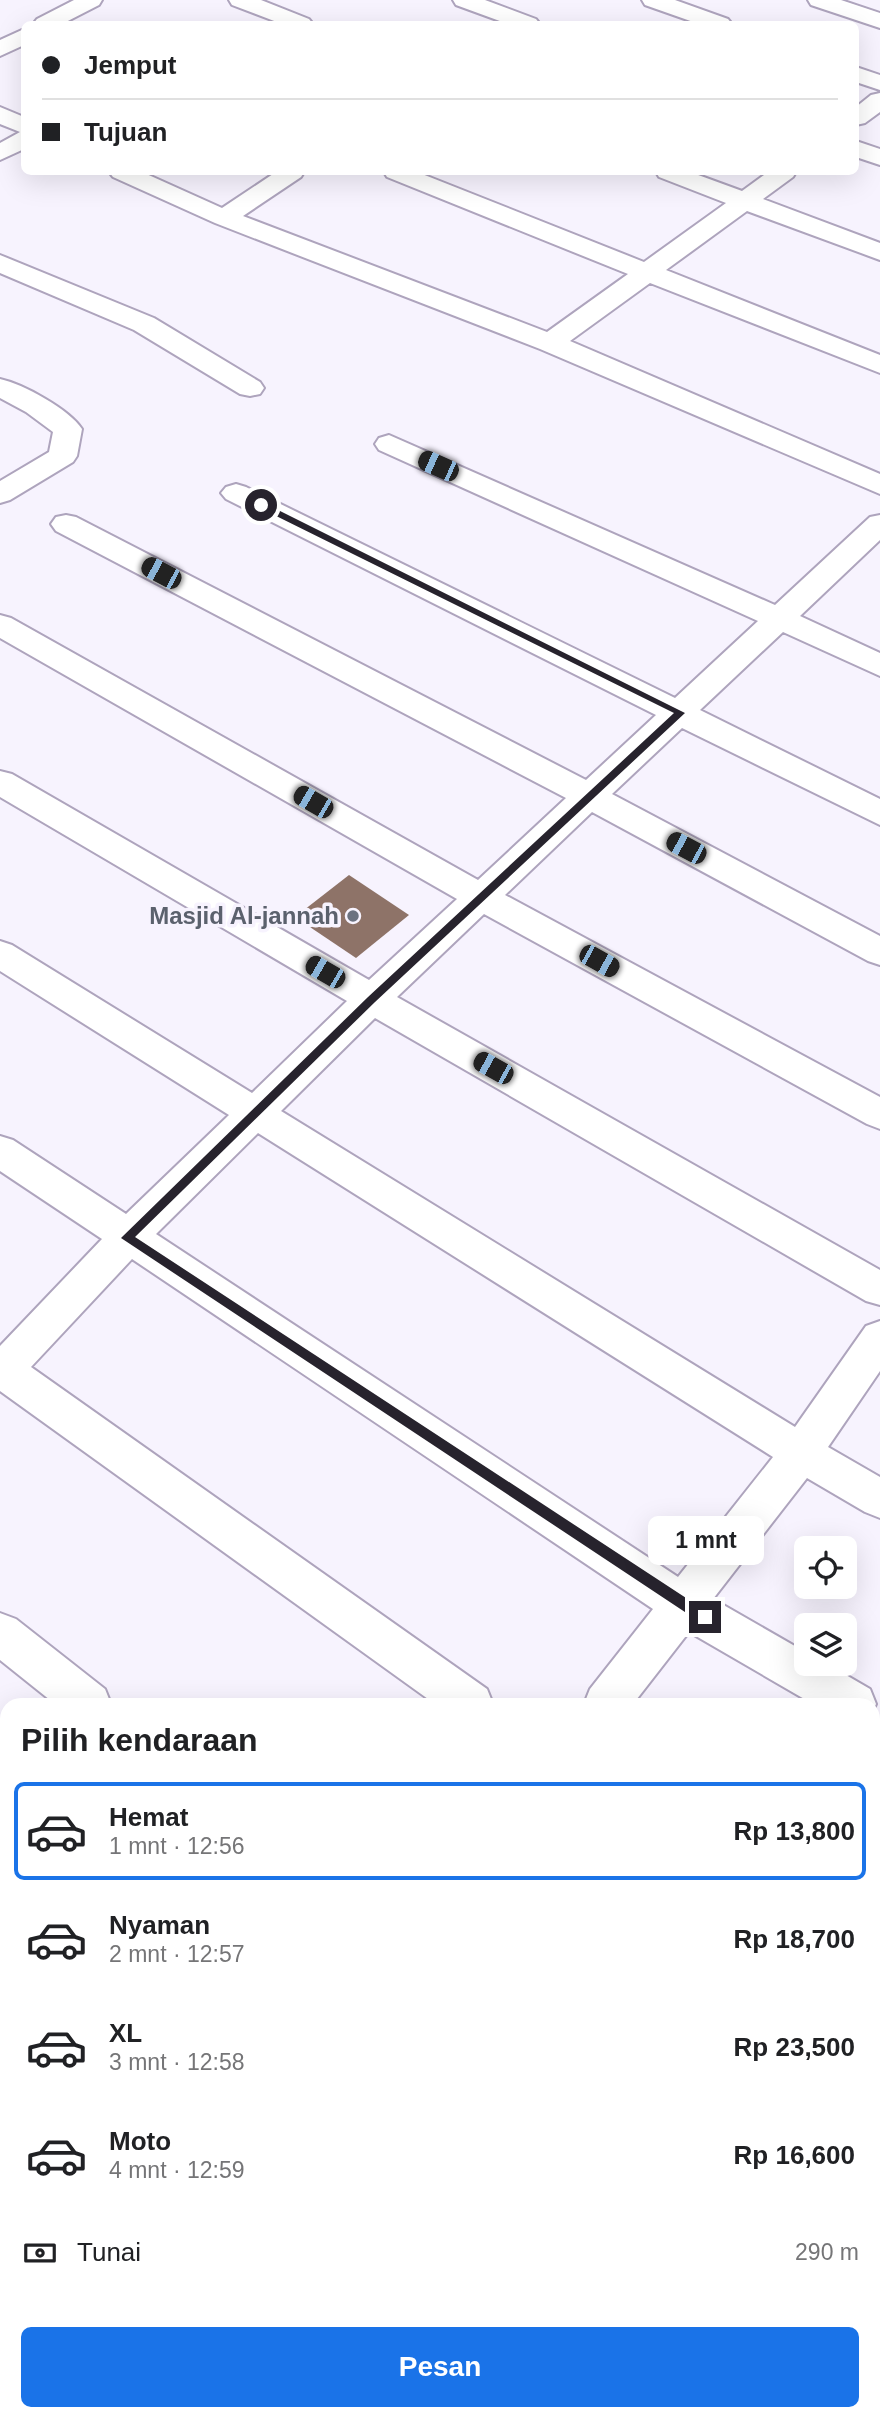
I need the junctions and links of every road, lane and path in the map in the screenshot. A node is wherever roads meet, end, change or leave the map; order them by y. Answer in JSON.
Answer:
{"nodes":[{"id":1,"x":92,"y":0,"type":"edge"},
{"id":2,"x":240,"y":0,"type":"edge"},
{"id":3,"x":464,"y":0,"type":"edge"},
{"id":4,"x":653,"y":0,"type":"edge"},
{"id":5,"x":819,"y":0,"type":"edge"},
{"id":6,"x":523,"y":19,"type":"edge"},
{"id":7,"x":53,"y":21,"type":"edge"},
{"id":8,"x":293,"y":21,"type":"edge"},
{"id":9,"x":712,"y":21,"type":"edge"},
{"id":10,"x":880,"y":21,"type":"edge"},
{"id":11,"x":21,"y":38,"type":"edge"},
{"id":12,"x":0,"y":49,"type":"edge"},
{"id":13,"x":859,"y":75,"type":"edge"},
{"id":14,"x":880,"y":83,"type":"edge"},
{"id":15,"x":880,"y":100,"type":"edge"},
{"id":16,"x":0,"y":114,"type":"edge"},
{"id":17,"x":859,"y":116,"type":"edge"},
{"id":18,"x":21,"y":124,"type":"edge"},
{"id":19,"x":21,"y":141,"type":"edge"},
{"id":20,"x":859,"y":149,"type":"edge"},
{"id":21,"x":0,"y":153,"type":"edge"},
{"id":22,"x":880,"y":158,"type":"edge"},
{"id":23,"x":129,"y":175,"type":"edge"},
{"id":24,"x":288,"y":175,"type":"edge"},
{"id":25,"x":403,"y":175,"type":"edge"},
{"id":26,"x":676,"y":175,"type":"edge"},
{"id":27,"x":780,"y":175,"type":"edge"},
{"id":28,"x":743,"y":201,"type":"junction"},
{"id":29,"x":224,"y":218,"type":"junction"},
{"id":30,"x":880,"y":251,"type":"edge"},
{"id":31,"x":0,"y":263,"type":"edge"},
{"id":32,"x":646,"y":273,"type":"junction"},
{"id":33,"x":550,"y":343,"type":"junction"},
{"id":34,"x":880,"y":365,"type":"edge"},
{"id":35,"x":0,"y":387,"type":"edge"},
{"id":36,"x":250,"y":387,"type":"dead end"},
{"id":37,"x":389,"y":444,"type":"dead end"},
{"id":38,"x":880,"y":485,"type":"edge"},
{"id":39,"x":236,"y":493,"type":"dead end"},
{"id":40,"x":0,"y":494,"type":"edge"},
{"id":41,"x":66,"y":524,"type":"dead end"},
{"id":42,"x":880,"y":524,"type":"edge"},
{"id":43,"x":779,"y":618,"type":"junction"},
{"id":44,"x":0,"y":625,"type":"edge"},
{"id":45,"x":880,"y":666,"type":"edge"},
{"id":46,"x":681,"y":713,"type":"junction"},
{"id":47,"x":0,"y":782,"type":"edge"},
{"id":48,"x":589,"y":796,"type":"junction"},
{"id":49,"x":880,"y":813,"type":"edge"},
{"id":50,"x":481,"y":897,"type":"junction"},
{"id":51,"x":880,"y":952,"type":"edge"},
{"id":52,"x":0,"y":954,"type":"edge"},
{"id":53,"x":372,"y":999,"type":"junction"},
{"id":54,"x":880,"y":1114,"type":"edge"},
{"id":55,"x":255,"y":1115,"type":"junction"},
{"id":56,"x":0,"y":1151,"type":"edge"},
{"id":57,"x":127,"y":1238,"type":"junction"},
{"id":58,"x":880,"y":1289,"type":"edge"},
{"id":59,"x":880,"y":1338,"type":"edge"},
{"id":60,"x":1,"y":1370,"type":"edge"},
{"id":61,"x":801,"y":1453,"type":"junction"},
{"id":62,"x":880,"y":1499,"type":"edge"},
{"id":63,"x":683,"y":1605,"type":"junction"},
{"id":64,"x":0,"y":1633,"type":"edge"},
{"id":65,"x":81,"y":1698,"type":"edge"},
{"id":66,"x":463,"y":1698,"type":"edge"},
{"id":67,"x":611,"y":1698,"type":"edge"},
{"id":68,"x":844,"y":1698,"type":"edge"}],
"edges":[{"from":1,"to":7,"type":"street"},
{"from":2,"to":8,"type":"street"},
{"from":3,"to":6,"type":"street"},
{"from":4,"to":9,"type":"street"},
{"from":5,"to":10,"type":"street"},
{"from":11,"to":12,"type":"street"},
{"from":13,"to":14,"type":"street"},
{"from":15,"to":17,"type":"street"},
{"from":16,"to":18,"type":"street"},
{"from":19,"to":21,"type":"street"},
{"from":20,"to":22,"type":"street"},
{"from":23,"to":29,"type":"street"},
{"from":24,"to":29,"type":"street"},
{"from":25,"to":32,"type":"street"},
{"from":26,"to":28,"type":"street"},
{"from":27,"to":28,"type":"street"},
{"from":28,"to":30,"type":"street"},
{"from":28,"to":32,"type":"street"},
{"from":29,"to":33,"type":"street"},
{"from":31,"to":36,"type":"street"},
{"from":32,"to":33,"type":"street"},
{"from":32,"to":34,"type":"street"},
{"from":33,"to":38,"type":"street"},
{"from":35,"to":40,"type":"street"},
{"from":37,"to":43,"type":"street"},
{"from":39,"to":46,"type":"street"},
{"from":41,"to":48,"type":"street"},
{"from":42,"to":43,"type":"street"},
{"from":43,"to":45,"type":"street"},
{"from":43,"to":46,"type":"street"},
{"from":44,"to":50,"type":"street"},
{"from":46,"to":48,"type":"street"},
{"from":46,"to":49,"type":"street"},
{"from":47,"to":53,"type":"street"},
{"from":48,"to":50,"type":"street"},
{"from":48,"to":51,"type":"street"},
{"from":50,"to":53,"type":"street"},
{"from":50,"to":54,"type":"street"},
{"from":52,"to":55,"type":"street"},
{"from":53,"to":55,"type":"street"},
{"from":53,"to":58,"type":"street"},
{"from":55,"to":57,"type":"street"},
{"from":55,"to":61,"type":"street"},
{"from":56,"to":57,"type":"street"},
{"from":57,"to":60,"type":"street"},
{"from":57,"to":63,"type":"street"},
{"from":59,"to":61,"type":"street"},
{"from":60,"to":66,"type":"street"},
{"from":61,"to":62,"type":"street"},
{"from":61,"to":63,"type":"street"},
{"from":63,"to":67,"type":"street"},
{"from":63,"to":68,"type":"street"},
{"from":64,"to":65,"type":"street"}]}
